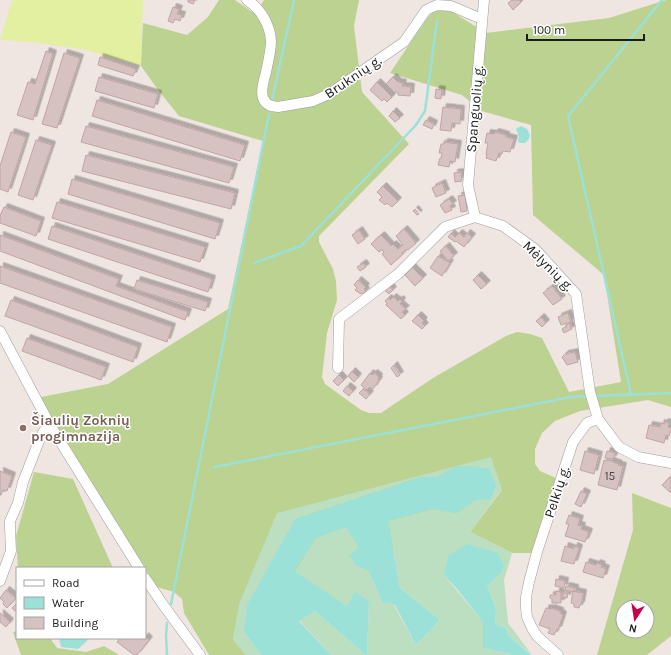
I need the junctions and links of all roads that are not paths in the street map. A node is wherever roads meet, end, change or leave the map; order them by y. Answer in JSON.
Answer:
{"nodes":[{"id":1,"x":247,"y":0,"type":"edge"},
{"id":2,"x":484,"y":0,"type":"edge"},
{"id":3,"x":482,"y":19,"type":"junction"},
{"id":4,"x":475,"y":217,"type":"junction"},
{"id":5,"x":0,"y":331,"type":"edge"},
{"id":6,"x":338,"y":368,"type":"dead end"},
{"id":7,"x":598,"y":419,"type":"junction"},
{"id":8,"x":50,"y":425,"type":"junction"},
{"id":9,"x":671,"y":463,"type":"edge"},
{"id":10,"x":138,"y":567,"type":"edge"},
{"id":11,"x":146,"y":579,"type":"edge"},
{"id":12,"x":0,"y":581,"type":"edge"},
{"id":13,"x":200,"y":655,"type":"edge"},
{"id":14,"x":558,"y":655,"type":"edge"}],
"edges":[{"from":1,"to":3,"type":"street","name":"Bruknių g."},
{"from":2,"to":3,"type":"street","name":"Spanguolių g."},
{"from":3,"to":4,"type":"street","name":"Spanguolių g."},
{"from":4,"to":6,"type":"street"},
{"from":4,"to":7,"type":"street","name":"Mėlynių g."},
{"from":5,"to":8,"type":"street"},
{"from":7,"to":9,"type":"street"},
{"from":7,"to":14,"type":"street","name":"Pelkių g."},
{"from":8,"to":10,"type":"street"},
{"from":8,"to":12,"type":"street"},
{"from":11,"to":13,"type":"street"}]}
